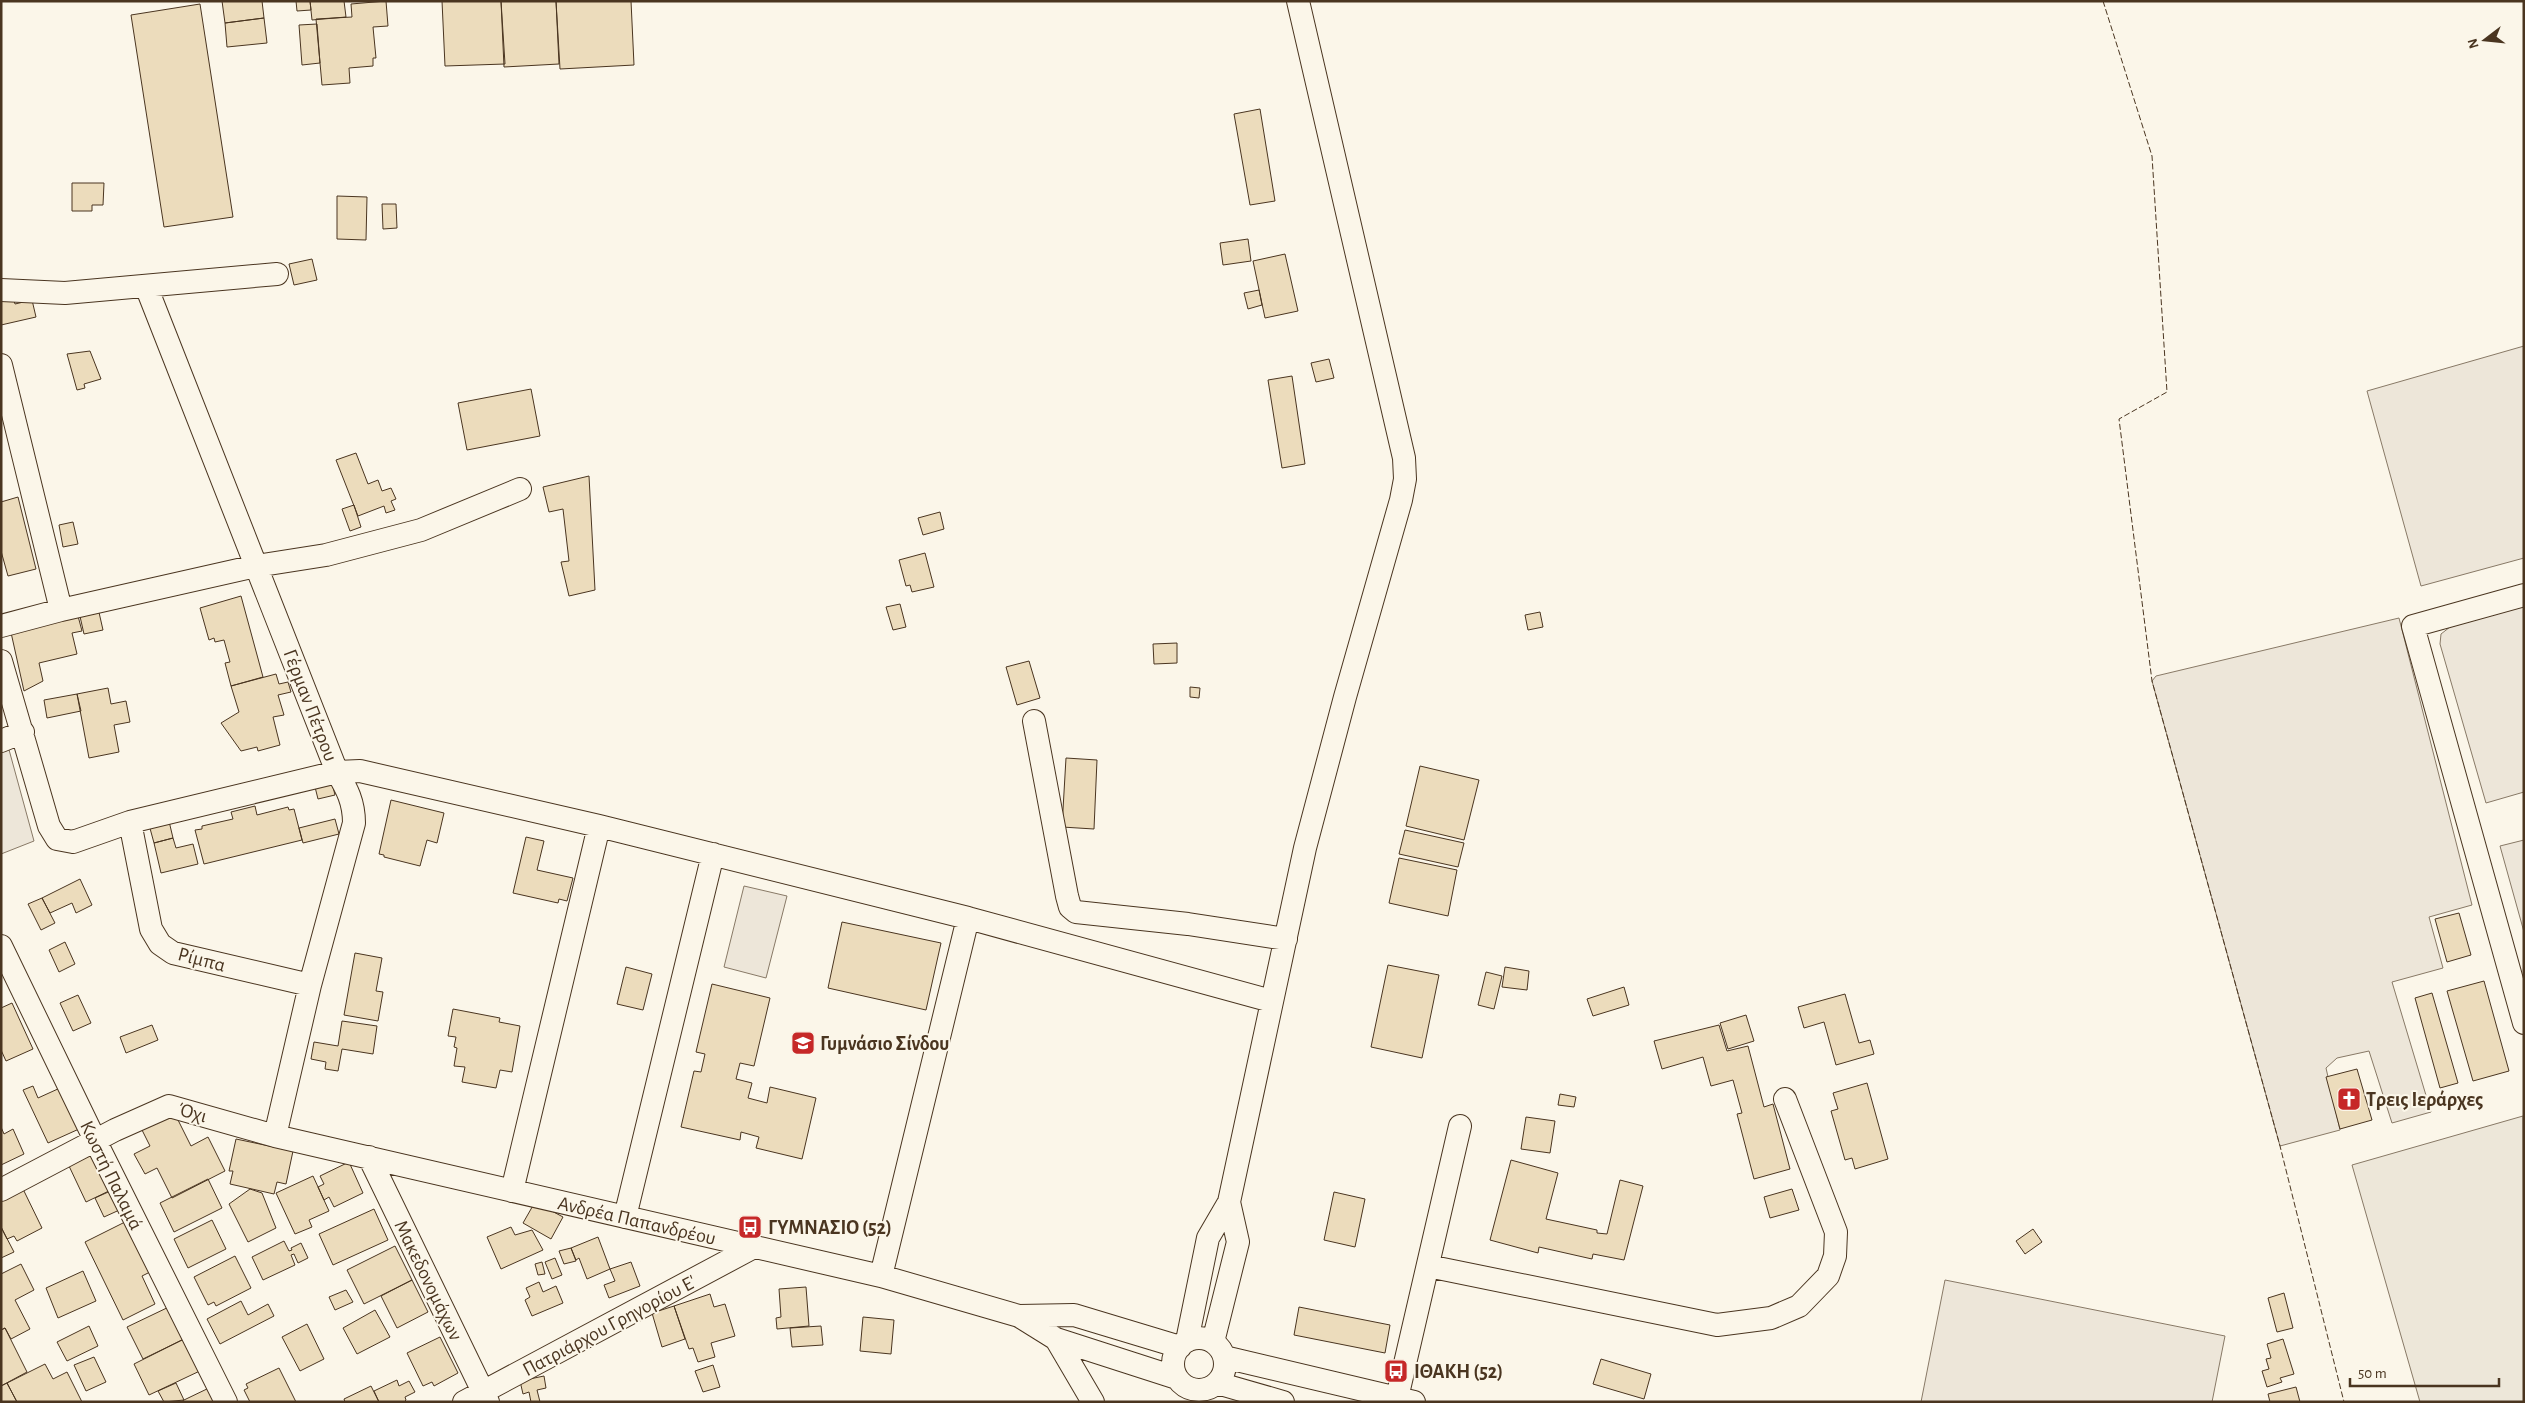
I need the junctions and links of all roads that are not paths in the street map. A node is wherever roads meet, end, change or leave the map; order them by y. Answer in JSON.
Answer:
{"nodes":[{"id":1,"x":1298,"y":1,"type":"edge"},
{"id":2,"x":277,"y":274,"type":"dead end"},
{"id":3,"x":146,"y":286,"type":"junction"},
{"id":4,"x":1,"y":290,"type":"edge"},
{"id":5,"x":1,"y":365,"type":"edge"},
{"id":6,"x":520,"y":489,"type":"dead end"},
{"id":7,"x":256,"y":566,"type":"junction"},
{"id":8,"x":2524,"y":595,"type":"edge"},
{"id":9,"x":61,"y":610,"type":"junction"},
{"id":10,"x":1,"y":626,"type":"edge"},
{"id":11,"x":1,"y":661,"type":"edge"},
{"id":12,"x":1034,"y":721,"type":"dead end"},
{"id":13,"x":22,"y":732,"type":"junction"},
{"id":14,"x":1,"y":742,"type":"edge"},
{"id":15,"x":337,"y":772,"type":"junction"},
{"id":16,"x":130,"y":822,"type":"junction"},
{"id":17,"x":599,"y":826,"type":"junction"},
{"id":18,"x":713,"y":854,"type":"junction"},
{"id":19,"x":968,"y":918,"type":"junction"},
{"id":20,"x":1286,"y":940,"type":"junction"},
{"id":21,"x":1,"y":946,"type":"edge"},
{"id":22,"x":310,"y":985,"type":"junction"},
{"id":23,"x":1271,"y":1001,"type":"junction"},
{"id":24,"x":2524,"y":1023,"type":"edge"},
{"id":25,"x":1785,"y":1099,"type":"dead end"},
{"id":26,"x":1460,"y":1126,"type":"dead end"},
{"id":27,"x":275,"y":1136,"type":"junction"},
{"id":28,"x":95,"y":1140,"type":"junction"},
{"id":29,"x":369,"y":1157,"type":"junction"},
{"id":30,"x":1,"y":1190,"type":"edge"},
{"id":31,"x":512,"y":1191,"type":"junction"},
{"id":32,"x":1229,"y":1202,"type":"junction"},
{"id":33,"x":625,"y":1217,"type":"junction"},
{"id":34,"x":754,"y":1248,"type":"junction"},
{"id":35,"x":1428,"y":1266,"type":"junction"},
{"id":36,"x":882,"y":1276,"type":"junction"},
{"id":37,"x":1020,"y":1316,"type":"junction"},
{"id":38,"x":1056,"y":1339,"type":"junction"},
{"id":39,"x":1183,"y":1344,"type":"junction"},
{"id":40,"x":1218,"y":1350,"type":"junction"},
{"id":41,"x":1182,"y":1389,"type":"edge"},
{"id":42,"x":1213,"y":1390,"type":"edge"},
{"id":43,"x":479,"y":1399,"type":"edge"},
{"id":44,"x":1406,"y":1400,"type":"edge"},
{"id":45,"x":226,"y":1402,"type":"edge"},
{"id":46,"x":1093,"y":1402,"type":"edge"},
{"id":47,"x":1283,"y":1402,"type":"edge"}],
"edges":[{"from":1,"to":20,"type":"street"},
{"from":2,"to":3,"type":"street"},
{"from":3,"to":4,"type":"street"},
{"from":3,"to":7,"type":"street","name":"Γέρμαν Πέτρου"},
{"from":5,"to":9,"type":"street"},
{"from":6,"to":7,"type":"street"},
{"from":7,"to":9,"type":"street"},
{"from":7,"to":15,"type":"street","name":"Γέρμαν Πέτρου"},
{"from":8,"to":24,"type":"street"},
{"from":9,"to":10,"type":"street"},
{"from":11,"to":13,"type":"street"},
{"from":12,"to":20,"type":"street"},
{"from":13,"to":14,"type":"street"},
{"from":13,"to":16,"type":"street"},
{"from":15,"to":16,"type":"street"},
{"from":15,"to":17,"type":"street"},
{"from":15,"to":22,"type":"street","name":"Γέρμαν Πέτρου"},
{"from":16,"to":22,"type":"street","name":"Ρίμπα"},
{"from":17,"to":18,"type":"street"},
{"from":17,"to":31,"type":"street"},
{"from":18,"to":19,"type":"street"},
{"from":18,"to":33,"type":"street"},
{"from":19,"to":23,"type":"street"},
{"from":19,"to":36,"type":"street"},
{"from":20,"to":23,"type":"street"},
{"from":21,"to":28,"type":"street","name":"Κωστή Παλαμά"},
{"from":22,"to":27,"type":"street","name":"Γέρμαν Πέτρου"},
{"from":23,"to":32,"type":"street"},
{"from":25,"to":35,"type":"street"},
{"from":26,"to":35,"type":"street"},
{"from":27,"to":28,"type":"street","name":"Όχι"},
{"from":27,"to":29,"type":"street","name":"Όχι"},
{"from":28,"to":30,"type":"street","name":"Όχι"},
{"from":28,"to":45,"type":"street","name":"Κωστή Παλαμά"},
{"from":29,"to":31,"type":"street","name":"Ανδρέα Παπανδρέου"},
{"from":29,"to":43,"type":"street","name":"Μακεδονομάχων"},
{"from":31,"to":33,"type":"street","name":"Ανδρέα Παπανδρέου"},
{"from":32,"to":39,"type":"street"},
{"from":32,"to":40,"type":"street"},
{"from":33,"to":34,"type":"street","name":"Ανδρέα Παπανδρέου"},
{"from":34,"to":36,"type":"street","name":"Ανδρέα Παπανδρέου"},
{"from":34,"to":43,"type":"street","name":"Πατριάρχου Γρηγορίου Ε'"},
{"from":35,"to":44,"type":"street"},
{"from":36,"to":37,"type":"street","name":"Ανδρέα Παπανδρέου"},
{"from":37,"to":38,"type":"street","name":"Ανδρέα Παπανδρέου"},
{"from":37,"to":39,"type":"street","name":"Ανδρέα Παπανδρέου"},
{"from":38,"to":41,"type":"street","name":"Ανδρέα Παπανδρέου"},
{"from":38,"to":46,"type":"street"},
{"from":39,"to":40,"type":"street"},
{"from":39,"to":41,"type":"street"},
{"from":40,"to":42,"type":"street"},
{"from":40,"to":44,"type":"street"},
{"from":41,"to":42,"type":"street"},
{"from":42,"to":47,"type":"street"}]}
